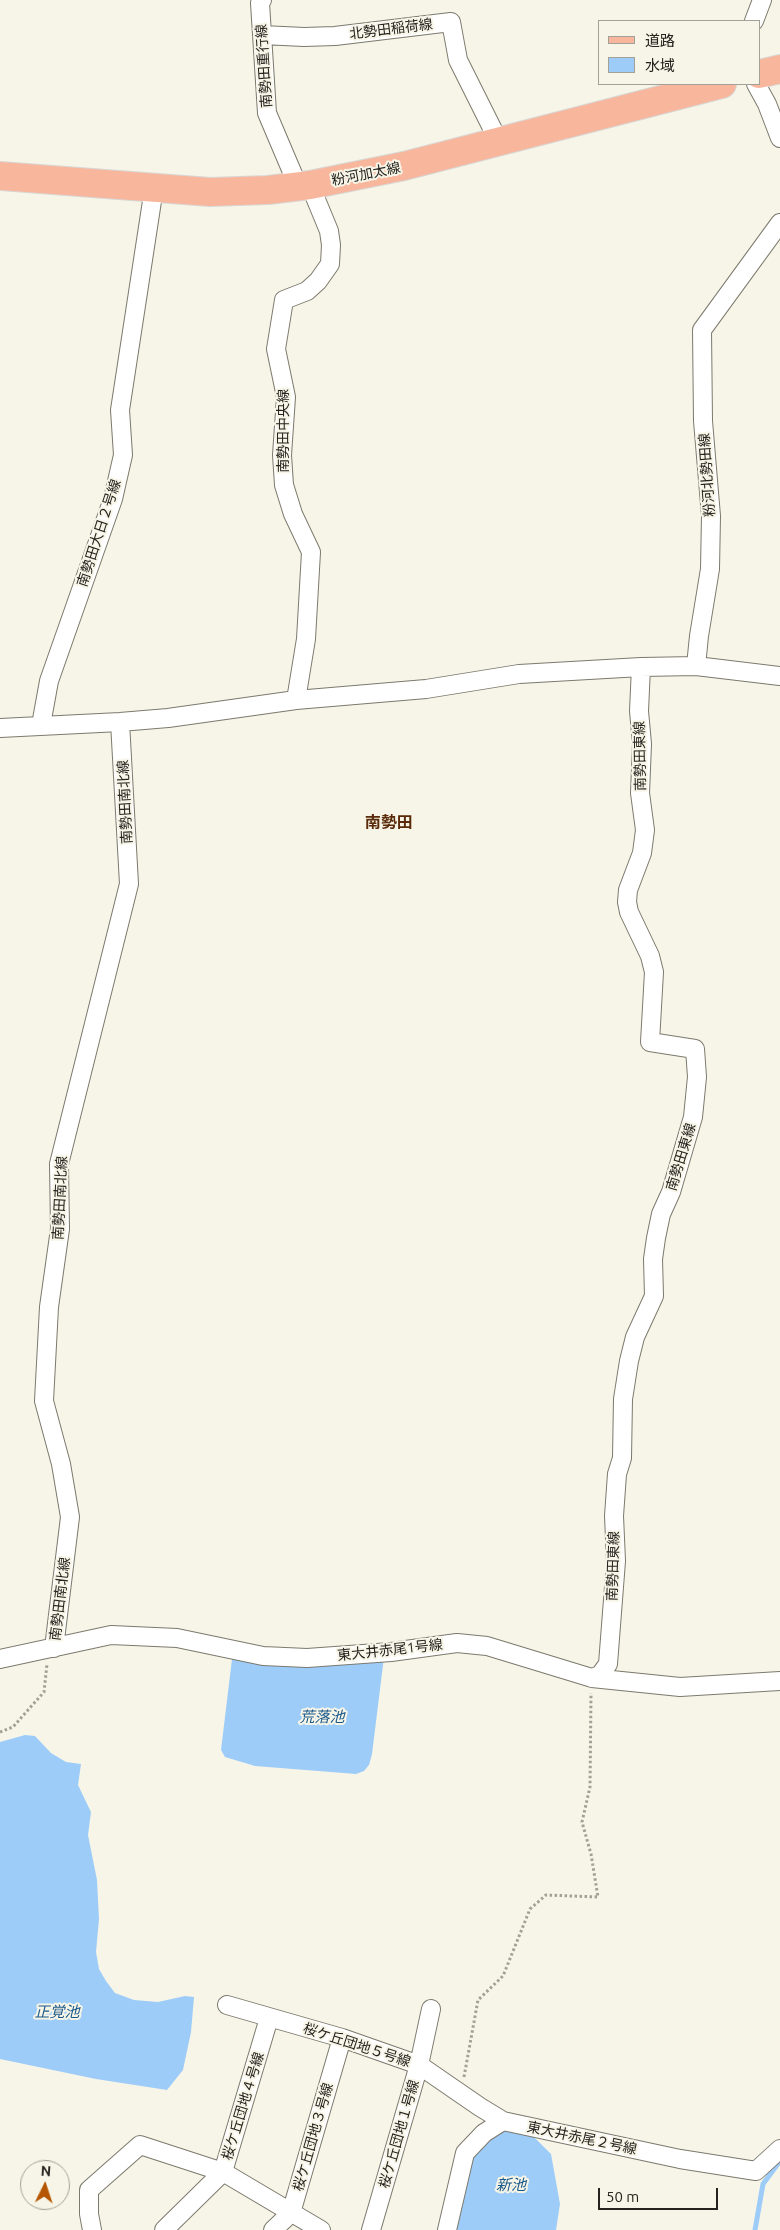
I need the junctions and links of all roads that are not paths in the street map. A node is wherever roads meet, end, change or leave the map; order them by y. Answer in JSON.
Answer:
{"nodes":[{"id":1,"x":262,"y":0,"type":"edge"},
{"id":2,"x":762,"y":0,"type":"edge"},
{"id":3,"x":754,"y":20,"type":"edge"},
{"id":4,"x":262,"y":34,"type":"junction"},
{"id":5,"x":780,"y":68,"type":"edge"},
{"id":6,"x":760,"y":74,"type":"edge"},
{"id":7,"x":718,"y":85,"type":"edge"},
{"id":8,"x":757,"y":85,"type":"edge"},
{"id":9,"x":780,"y":138,"type":"edge"},
{"id":10,"x":499,"y":142,"type":"junction"},
{"id":11,"x":0,"y":176,"type":"edge"},
{"id":12,"x":304,"y":186,"type":"junction"},
{"id":13,"x":154,"y":188,"type":"junction"},
{"id":14,"x":780,"y":223,"type":"edge"},
{"id":15,"x":696,"y":666,"type":"junction"},
{"id":16,"x":641,"y":667,"type":"junction"},
{"id":17,"x":780,"y":676,"type":"edge"},
{"id":18,"x":296,"y":700,"type":"junction"},
{"id":19,"x":120,"y":722,"type":"junction"},
{"id":20,"x":41,"y":725,"type":"junction"},
{"id":21,"x":0,"y":728,"type":"edge"},
{"id":22,"x":54,"y":1648,"type":"junction"},
{"id":23,"x":0,"y":1659,"type":"edge"},
{"id":24,"x":592,"y":1678,"type":"junction"},
{"id":25,"x":780,"y":1681,"type":"edge"},
{"id":26,"x":228,"y":2005,"type":"dead end"},
{"id":27,"x":431,"y":2009,"type":"dead end"},
{"id":28,"x":269,"y":2018,"type":"junction"},
{"id":29,"x":342,"y":2038,"type":"junction"},
{"id":30,"x":419,"y":2065,"type":"junction"},
{"id":31,"x":503,"y":2121,"type":"junction"},
{"id":32,"x":780,"y":2149,"type":"edge"},
{"id":33,"x":223,"y":2172,"type":"junction"},
{"id":34,"x":290,"y":2213,"type":"junction"},
{"id":35,"x":92,"y":2230,"type":"edge"},
{"id":36,"x":164,"y":2230,"type":"edge"},
{"id":37,"x":273,"y":2230,"type":"edge"},
{"id":38,"x":321,"y":2230,"type":"edge"},
{"id":39,"x":371,"y":2230,"type":"edge"},
{"id":40,"x":447,"y":2230,"type":"edge"}],
"edges":[{"from":1,"to":4,"type":"street","name":"南勢田重行線"},
{"from":2,"to":3,"type":"street"},
{"from":4,"to":10,"type":"street","name":"北勢田稲荷線"},
{"from":4,"to":12,"type":"street","name":"南勢田重行線"},
{"from":5,"to":6,"type":"main road"},
{"from":7,"to":10,"type":"main road","name":"粉河加太線"},
{"from":8,"to":9,"type":"street"},
{"from":10,"to":12,"type":"main road","name":"粉河加太線"},
{"from":11,"to":13,"type":"main road","name":"粉河加太線"},
{"from":12,"to":13,"type":"main road","name":"粉河加太線"},
{"from":12,"to":18,"type":"street","name":"南勢田中央線"},
{"from":13,"to":20,"type":"street","name":"南勢田大日２号線"},
{"from":14,"to":15,"type":"street","name":"粉河北勢田線"},
{"from":15,"to":16,"type":"street"},
{"from":15,"to":17,"type":"street"},
{"from":16,"to":18,"type":"street"},
{"from":16,"to":24,"type":"street","name":"南勢田東線"},
{"from":18,"to":19,"type":"street"},
{"from":19,"to":20,"type":"street"},
{"from":19,"to":22,"type":"street","name":"南勢田南北線"},
{"from":20,"to":21,"type":"street"},
{"from":22,"to":23,"type":"street","name":"東大井赤尾1号線"},
{"from":22,"to":24,"type":"street","name":"東大井赤尾1号線"},
{"from":24,"to":25,"type":"street","name":"東大井赤尾1号線"},
{"from":26,"to":28,"type":"street","name":"桜ケ丘団地５号線"},
{"from":27,"to":30,"type":"street","name":"桜ケ丘団地１号線"},
{"from":28,"to":29,"type":"street","name":"桜ケ丘団地５号線"},
{"from":28,"to":33,"type":"street","name":"桜ケ丘団地４号線"},
{"from":29,"to":30,"type":"street","name":"桜ケ丘団地５号線"},
{"from":29,"to":34,"type":"street","name":"桜ケ丘団地３号線"},
{"from":30,"to":31,"type":"street","name":"桜ケ丘団地５号線"},
{"from":30,"to":39,"type":"street","name":"桜ケ丘団地１号線"},
{"from":31,"to":32,"type":"street","name":"東大井赤尾２号線"},
{"from":31,"to":40,"type":"street"},
{"from":33,"to":34,"type":"street"},
{"from":33,"to":35,"type":"street"},
{"from":33,"to":36,"type":"street","name":"桜ケ丘団地４号線"},
{"from":34,"to":37,"type":"street","name":"桜ケ丘団地３号線"},
{"from":34,"to":38,"type":"street"}]}
